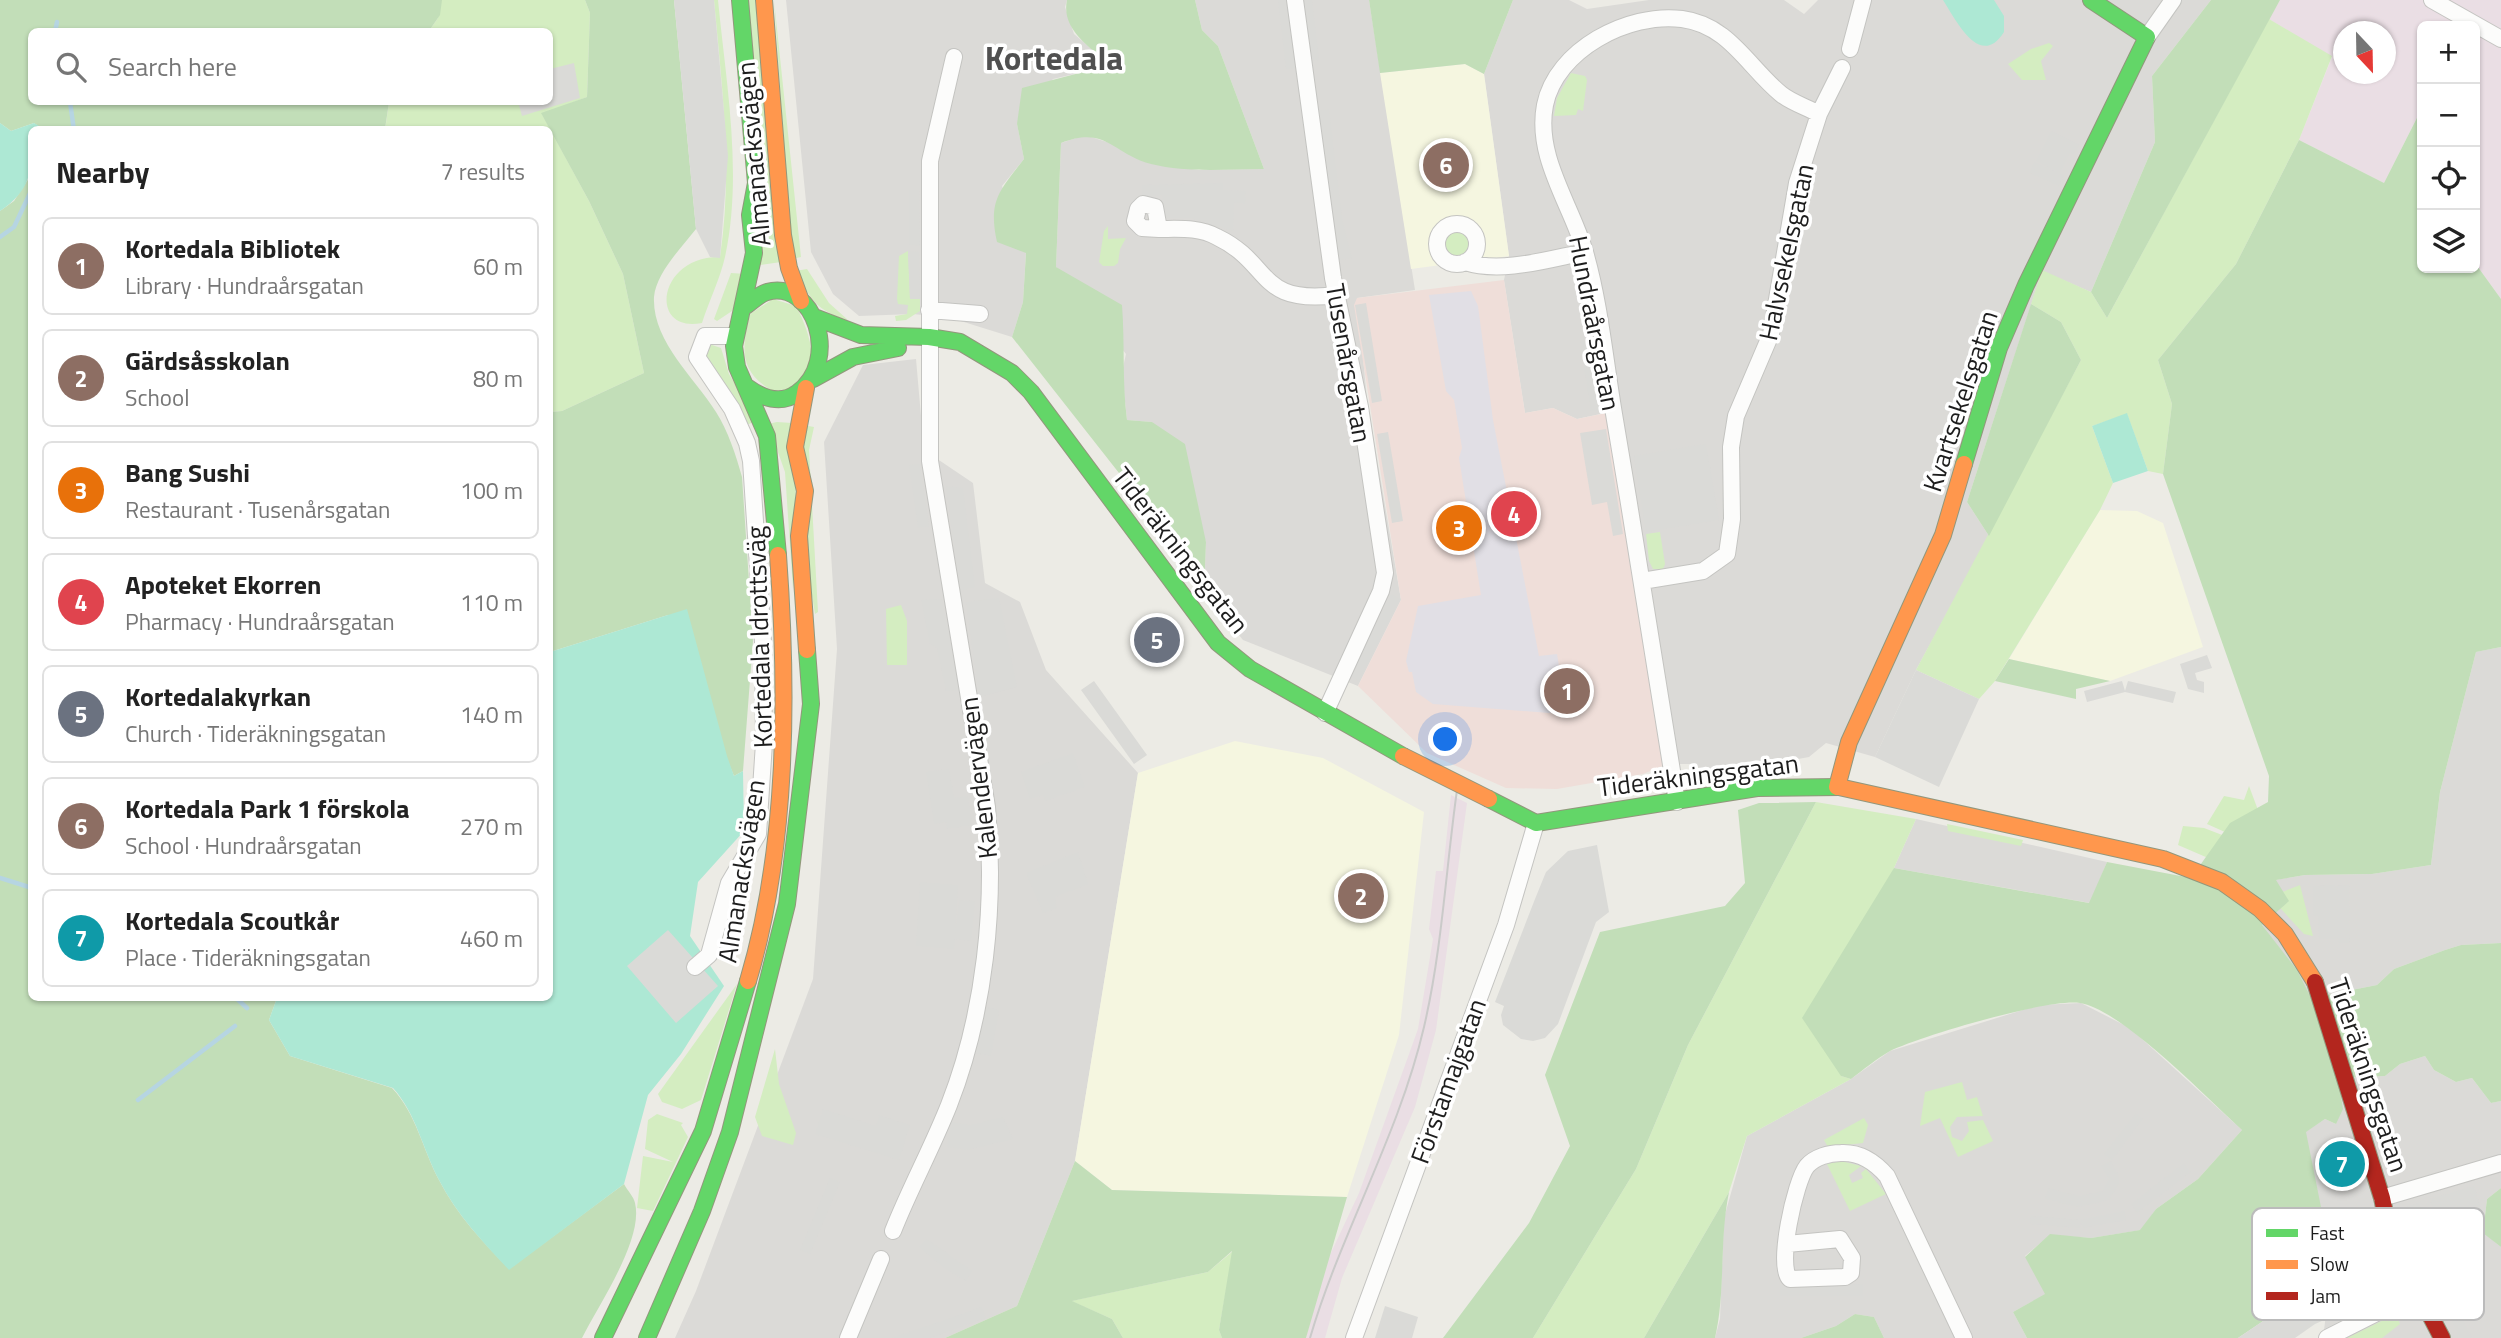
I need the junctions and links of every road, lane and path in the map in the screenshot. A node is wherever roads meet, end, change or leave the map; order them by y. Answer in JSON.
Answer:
{"nodes":[{"id":1,"x":740,"y":0,"type":"edge"},
{"id":2,"x":764,"y":0,"type":"edge"},
{"id":3,"x":1295,"y":0,"type":"edge"},
{"id":4,"x":1863,"y":0,"type":"edge"},
{"id":5,"x":2091,"y":0,"type":"edge"},
{"id":6,"x":2173,"y":0,"type":"edge"},
{"id":7,"x":2432,"y":0,"type":"edge"},
{"id":8,"x":2147,"y":37,"type":"junction"},
{"id":9,"x":2501,"y":40,"type":"edge"},
{"id":10,"x":1850,"y":49,"type":"dead end"},
{"id":11,"x":954,"y":57,"type":"dead end"},
{"id":12,"x":1842,"y":68,"type":"dead end"},
{"id":13,"x":1819,"y":114,"type":"junction"},
{"id":14,"x":1159,"y":229,"type":"dead end"},
{"id":15,"x":1586,"y":252,"type":"junction"},
{"id":16,"x":1465,"y":262,"type":"dead end"},
{"id":17,"x":1337,"y":295,"type":"junction"},
{"id":18,"x":801,"y":300,"type":"junction"},
{"id":19,"x":744,"y":307,"type":"junction"},
{"id":20,"x":929,"y":310,"type":"junction"},
{"id":21,"x":980,"y":314,"type":"dead end"},
{"id":22,"x":814,"y":317,"type":"junction"},
{"id":23,"x":734,"y":336,"type":"junction"},
{"id":24,"x":929,"y":343,"type":"junction"},
{"id":25,"x":809,"y":384,"type":"junction"},
{"id":26,"x":747,"y":387,"type":"junction"},
{"id":27,"x":1642,"y":582,"type":"junction"},
{"id":28,"x":1325,"y":713,"type":"junction"},
{"id":29,"x":1837,"y":787,"type":"junction"},
{"id":30,"x":1677,"y":802,"type":"junction"},
{"id":31,"x":1536,"y":822,"type":"junction"},
{"id":32,"x":695,"y":967,"type":"dead end"},
{"id":33,"x":2501,"y":1163,"type":"edge"},
{"id":34,"x":2382,"y":1198,"type":"junction"},
{"id":35,"x":2384,"y":1208,"type":"edge"},
{"id":36,"x":892,"y":1231,"type":"dead end"},
{"id":37,"x":1787,"y":1244,"type":"dead end"},
{"id":38,"x":881,"y":1259,"type":"dead end"},
{"id":39,"x":2363,"y":1320,"type":"edge"},
{"id":40,"x":2433,"y":1320,"type":"edge"},
{"id":41,"x":603,"y":1338,"type":"edge"},
{"id":42,"x":647,"y":1338,"type":"edge"},
{"id":43,"x":848,"y":1338,"type":"edge"},
{"id":44,"x":1354,"y":1338,"type":"edge"},
{"id":45,"x":1964,"y":1338,"type":"edge"},
{"id":46,"x":2327,"y":1338,"type":"edge"},
{"id":47,"x":2442,"y":1338,"type":"edge"}],
"edges":[{"from":1,"to":19,"type":"street","name":"Almanacksvägen"},
{"from":2,"to":18,"type":"street","name":"Almanacksvägen"},
{"from":3,"to":17,"type":"street","name":"Tusenårsgatan"},
{"from":4,"to":10,"type":"street"},
{"from":5,"to":8,"type":"street"},
{"from":6,"to":8,"type":"street"},
{"from":7,"to":9,"type":"street"},
{"from":8,"to":29,"type":"street","name":"Kvartsekelsgatan"},
{"from":11,"to":20,"type":"street","name":"Kalendervägen"},
{"from":12,"to":13,"type":"street","name":"Halvsekelsgatan"},
{"from":13,"to":15,"type":"street","name":"Hundraårsgatan"},
{"from":13,"to":27,"type":"street","name":"Halvsekelsgatan"},
{"from":14,"to":17,"type":"street"},
{"from":15,"to":16,"type":"street"},
{"from":15,"to":27,"type":"street","name":"Hundraårsgatan"},
{"from":17,"to":28,"type":"street","name":"Tusenårsgatan"},
{"from":18,"to":19,"type":"street"},
{"from":18,"to":22,"type":"street","name":"Almanacksvägen"},
{"from":19,"to":23,"type":"street","name":"Almanacksvägen"},
{"from":20,"to":21,"type":"street"},
{"from":20,"to":24,"type":"street","name":"Kalendervägen"},
{"from":22,"to":24,"type":"street","name":"Tideräkningsgatan"},
{"from":22,"to":25,"type":"street","name":"Almanacksvägen"},
{"from":23,"to":26,"type":"street","name":"Almanacksvägen"},
{"from":23,"to":32,"type":"street","name":"Kortedala Idrottsväg"},
{"from":24,"to":25,"type":"street","name":"Tideräkningsgatan"},
{"from":24,"to":28,"type":"street","name":"Tideräkningsgatan"},
{"from":24,"to":36,"type":"street","name":"Kalendervägen"},
{"from":25,"to":26,"type":"street"},
{"from":25,"to":42,"type":"street","name":"Almanacksvägen"},
{"from":26,"to":41,"type":"street","name":"Almanacksvägen"},
{"from":27,"to":30,"type":"street","name":"Hundraårsgatan"},
{"from":28,"to":31,"type":"street","name":"Tideräkningsgatan","bridge":true},
{"from":29,"to":30,"type":"street","name":"Tideräkningsgatan"},
{"from":29,"to":34,"type":"street","name":"Tideräkningsgatan"},
{"from":30,"to":31,"type":"street","name":"Tideräkningsgatan"},
{"from":31,"to":44,"type":"street","name":"Förstamajgatan"},
{"from":33,"to":34,"type":"street"},
{"from":34,"to":35,"type":"street","name":"Tideräkningsgatan"},
{"from":37,"to":45,"type":"street"},
{"from":38,"to":43,"type":"street"},
{"from":39,"to":46,"type":"street"},
{"from":40,"to":47,"type":"street","name":"Tideräkningsgatan"}]}
